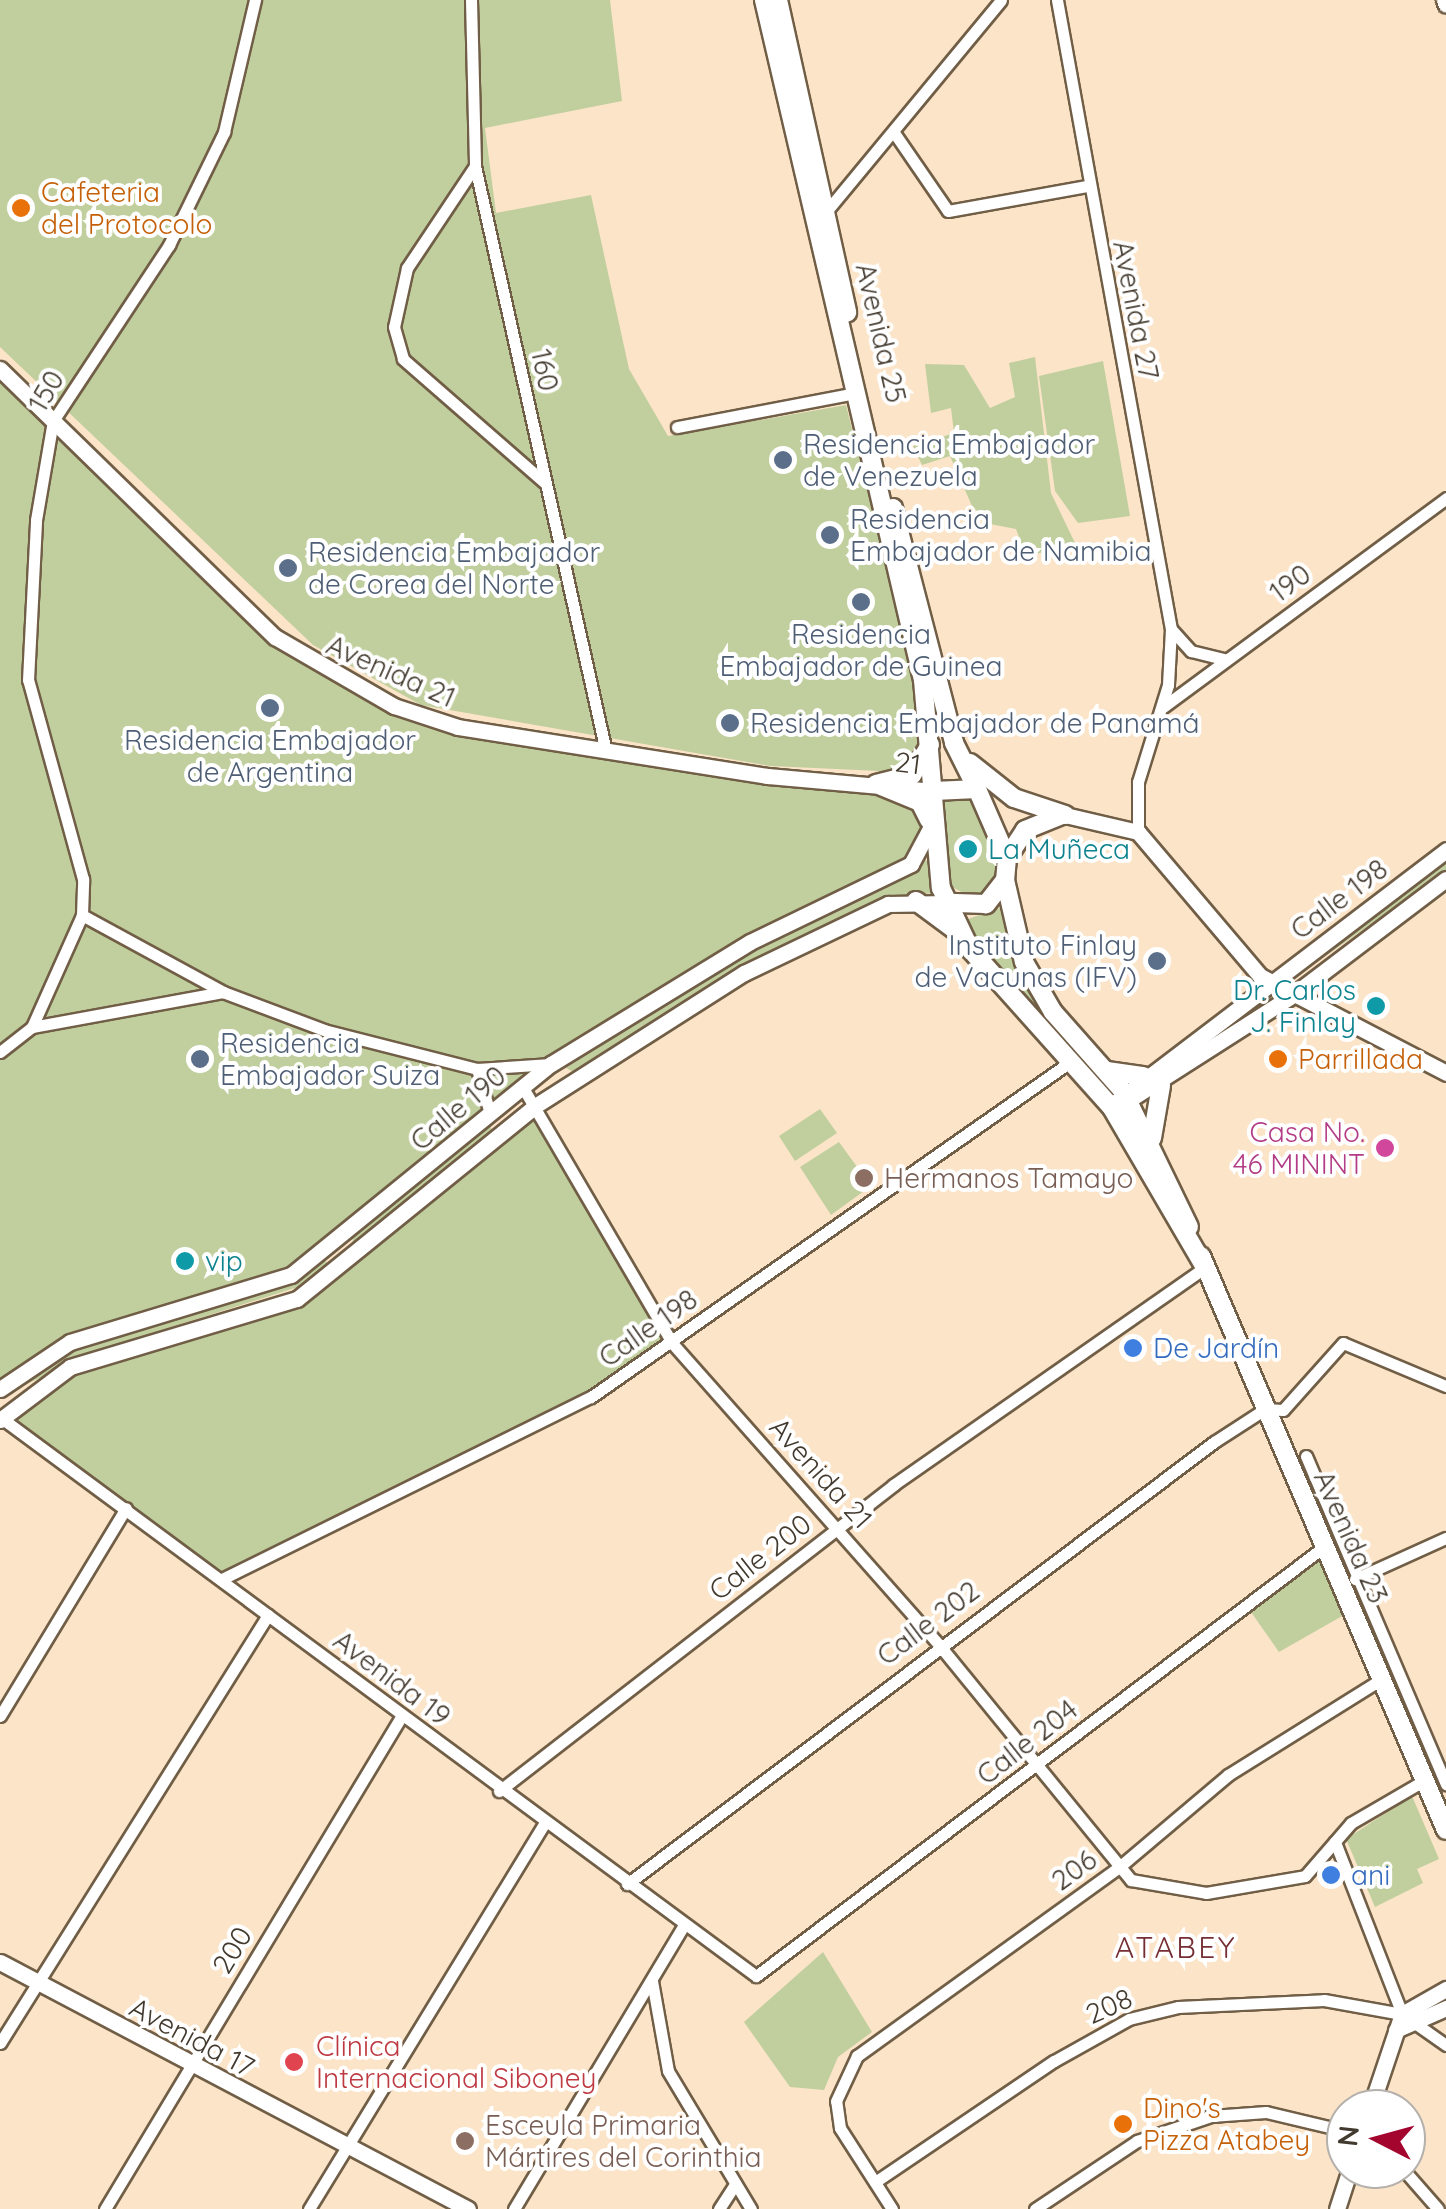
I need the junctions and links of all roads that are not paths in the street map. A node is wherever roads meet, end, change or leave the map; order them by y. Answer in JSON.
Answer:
{"nodes":[{"id":1,"x":256,"y":0,"type":"edge"},
{"id":2,"x":471,"y":0,"type":"edge"},
{"id":3,"x":764,"y":0,"type":"edge"},
{"id":4,"x":778,"y":0,"type":"edge"},
{"id":5,"x":1000,"y":0,"type":"edge"},
{"id":6,"x":1057,"y":0,"type":"edge"},
{"id":7,"x":896,"y":134,"type":"junction"},
{"id":8,"x":475,"y":166,"type":"junction"},
{"id":9,"x":1087,"y":186,"type":"junction"},
{"id":10,"x":825,"y":213,"type":"junction"},
{"id":11,"x":0,"y":368,"type":"edge"},
{"id":12,"x":854,"y":392,"type":"junction"},
{"id":13,"x":53,"y":421,"type":"junction"},
{"id":14,"x":677,"y":427,"type":"dead end"},
{"id":15,"x":544,"y":482,"type":"junction"},
{"id":16,"x":1446,"y":498,"type":"edge"},
{"id":17,"x":1171,"y":629,"type":"junction"},
{"id":18,"x":1226,"y":660,"type":"junction"},
{"id":19,"x":1163,"y":707,"type":"junction"},
{"id":20,"x":933,"y":730,"type":"junction"},
{"id":21,"x":954,"y":743,"type":"junction"},
{"id":22,"x":605,"y":747,"type":"junction"},
{"id":23,"x":876,"y":784,"type":"junction"},
{"id":24,"x":934,"y":792,"type":"junction"},
{"id":25,"x":982,"y":793,"type":"junction"},
{"id":26,"x":1064,"y":815,"type":"junction"},
{"id":27,"x":929,"y":825,"type":"junction"},
{"id":28,"x":1138,"y":832,"type":"junction"},
{"id":29,"x":1446,"y":850,"type":"edge"},
{"id":30,"x":1007,"y":858,"type":"junction"},
{"id":31,"x":1446,"y":879,"type":"edge"},
{"id":32,"x":1005,"y":880,"type":"junction"},
{"id":33,"x":916,"y":901,"type":"junction"},
{"id":34,"x":948,"y":903,"type":"junction"},
{"id":35,"x":82,"y":915,"type":"junction"},
{"id":36,"x":970,"y":950,"type":"junction"},
{"id":37,"x":1270,"y":982,"type":"junction"},
{"id":38,"x":223,"y":992,"type":"junction"},
{"id":39,"x":1293,"y":995,"type":"junction"},
{"id":40,"x":32,"y":1026,"type":"junction"},
{"id":41,"x":0,"y":1052,"type":"edge"},
{"id":42,"x":1070,"y":1062,"type":"junction"},
{"id":43,"x":551,"y":1064,"type":"junction"},
{"id":44,"x":1102,"y":1068,"type":"junction"},
{"id":45,"x":477,"y":1069,"type":"junction"},
{"id":46,"x":1446,"y":1072,"type":"edge"},
{"id":47,"x":1144,"y":1076,"type":"junction"},
{"id":48,"x":566,"y":1085,"type":"junction"},
{"id":49,"x":522,"y":1086,"type":"junction"},
{"id":50,"x":1160,"y":1086,"type":"junction"},
{"id":51,"x":1122,"y":1102,"type":"junction"},
{"id":52,"x":535,"y":1106,"type":"junction"},
{"id":53,"x":489,"y":1110,"type":"junction"},
{"id":54,"x":505,"y":1131,"type":"junction"},
{"id":55,"x":1153,"y":1144,"type":"junction"},
{"id":56,"x":335,"y":1244,"type":"junction"},
{"id":57,"x":351,"y":1262,"type":"junction"},
{"id":58,"x":1205,"y":1267,"type":"junction"},
{"id":59,"x":672,"y":1343,"type":"junction"},
{"id":60,"x":1446,"y":1386,"type":"edge"},
{"id":61,"x":0,"y":1388,"type":"edge"},
{"id":62,"x":1265,"y":1408,"type":"junction"},
{"id":63,"x":0,"y":1418,"type":"edge"},
{"id":64,"x":1306,"y":1456,"type":"dead end"},
{"id":65,"x":126,"y":1508,"type":"junction"},
{"id":66,"x":837,"y":1528,"type":"junction"},
{"id":67,"x":1446,"y":1538,"type":"edge"},
{"id":68,"x":1325,"y":1546,"type":"junction"},
{"id":69,"x":222,"y":1579,"type":"junction"},
{"id":70,"x":1350,"y":1581,"type":"junction"},
{"id":71,"x":268,"y":1615,"type":"junction"},
{"id":72,"x":940,"y":1646,"type":"junction"},
{"id":73,"x":1383,"y":1678,"type":"junction"},
{"id":74,"x":0,"y":1716,"type":"edge"},
{"id":75,"x":401,"y":1717,"type":"junction"},
{"id":76,"x":1035,"y":1768,"type":"junction"},
{"id":77,"x":1425,"y":1780,"type":"junction"},
{"id":78,"x":1446,"y":1782,"type":"edge"},
{"id":79,"x":499,"y":1791,"type":"junction"},
{"id":80,"x":543,"y":1825,"type":"junction"},
{"id":81,"x":1446,"y":1830,"type":"edge"},
{"id":82,"x":1335,"y":1842,"type":"junction"},
{"id":83,"x":1118,"y":1868,"type":"junction"},
{"id":84,"x":626,"y":1884,"type":"junction"},
{"id":85,"x":684,"y":1928,"type":"junction"},
{"id":86,"x":0,"y":1962,"type":"edge"},
{"id":87,"x":756,"y":1976,"type":"joint"},
{"id":88,"x":652,"y":1981,"type":"junction"},
{"id":89,"x":36,"y":1982,"type":"junction"},
{"id":90,"x":1446,"y":1989,"type":"edge"},
{"id":91,"x":1446,"y":2008,"type":"edge"},
{"id":92,"x":1409,"y":2018,"type":"junction"},
{"id":93,"x":0,"y":2043,"type":"edge"},
{"id":94,"x":1446,"y":2044,"type":"edge"},
{"id":95,"x":191,"y":2066,"type":"junction"},
{"id":96,"x":1377,"y":2089,"type":"edge"},
{"id":97,"x":1326,"y":2126,"type":"edge"},
{"id":98,"x":347,"y":2146,"type":"junction"},
{"id":99,"x":874,"y":2182,"type":"junction"},
{"id":100,"x":735,"y":2184,"type":"junction"},
{"id":101,"x":1421,"y":2189,"type":"edge"},
{"id":102,"x":105,"y":2209,"type":"edge"},
{"id":103,"x":309,"y":2209,"type":"edge"},
{"id":104,"x":468,"y":2209,"type":"edge"},
{"id":105,"x":514,"y":2209,"type":"edge"},
{"id":106,"x":720,"y":2209,"type":"edge"},
{"id":107,"x":751,"y":2209,"type":"edge"},
{"id":108,"x":892,"y":2209,"type":"edge"},
{"id":109,"x":1035,"y":2209,"type":"edge"},
{"id":110,"x":1438,"y":2209,"type":"edge"}],
"edges":[{"from":1,"to":13,"type":"street","name":"150"},
{"from":2,"to":8,"type":"street","name":"160"},
{"from":3,"to":12,"type":"main road","name":"Avenida 25"},
{"from":4,"to":10,"type":"main road","name":"Avenida 25"},
{"from":5,"to":7,"type":"street"},
{"from":6,"to":9,"type":"street","name":"Avenida 27"},
{"from":7,"to":9,"type":"street"},
{"from":7,"to":10,"type":"street"},
{"from":8,"to":15,"type":"street","name":"160"},
{"from":8,"to":15,"type":"street"},
{"from":9,"to":17,"type":"street","name":"Avenida 27"},
{"from":10,"to":21,"type":"main road","name":"Avenida 25"},
{"from":11,"to":13,"type":"main road","name":"Avenida 21"},
{"from":12,"to":14,"type":"street"},
{"from":12,"to":20,"type":"main road","name":"Avenida 25"},
{"from":13,"to":22,"type":"main road","name":"Avenida 21"},
{"from":13,"to":35,"type":"street","name":"150"},
{"from":15,"to":22,"type":"street","name":"160"},
{"from":16,"to":18,"type":"street","name":"190"},
{"from":17,"to":18,"type":"street"},
{"from":17,"to":19,"type":"street","name":"Avenida 27"},
{"from":18,"to":19,"type":"street","name":"190"},
{"from":19,"to":28,"type":"street","name":"Avenida 27"},
{"from":20,"to":23,"type":"main road"},
{"from":20,"to":24,"type":"main road","name":"Avenida 25"},
{"from":21,"to":25,"type":"main road","name":"Avenida 25"},
{"from":21,"to":26,"type":"main road"},
{"from":22,"to":23,"type":"main road","name":"Avenida 21"},
{"from":23,"to":24,"type":"main road","name":"21"},
{"from":23,"to":27,"type":"main road"},
{"from":24,"to":25,"type":"main road"},
{"from":24,"to":27,"type":"main road","name":"Avenida 25"},
{"from":25,"to":26,"type":"main road"},
{"from":25,"to":30,"type":"main road","name":"Avenida 25"},
{"from":26,"to":28,"type":"main road"},
{"from":26,"to":30,"type":"main road"},
{"from":27,"to":34,"type":"main road","name":"Avenida 23"},
{"from":27,"to":43,"type":"main road","name":"Calle 190"},
{"from":28,"to":37,"type":"main road"},
{"from":29,"to":37,"type":"main road","name":"Calle 198"},
{"from":30,"to":32,"type":"main road","name":"Avenida 23"},
{"from":31,"to":39,"type":"main road","name":"Calle 198"},
{"from":32,"to":34,"type":"main road"},
{"from":32,"to":44,"type":"main road","name":"Avenida 23"},
{"from":33,"to":34,"type":"main road","name":"Calle 190"},
{"from":33,"to":36,"type":"main road"},
{"from":33,"to":48,"type":"main road","name":"Calle 190"},
{"from":34,"to":36,"type":"main road","name":"Avenida 23"},
{"from":35,"to":38,"type":"street"},
{"from":35,"to":40,"type":"street","name":"150"},
{"from":36,"to":42,"type":"main road","name":"Avenida 23"},
{"from":37,"to":39,"type":"main road"},
{"from":37,"to":47,"type":"main road","name":"Calle 198"},
{"from":38,"to":40,"type":"street"},
{"from":38,"to":45,"type":"street"},
{"from":39,"to":46,"type":"main road"},
{"from":39,"to":50,"type":"main road","name":"Calle 198"},
{"from":40,"to":41,"type":"street","name":"150"},
{"from":42,"to":51,"type":"main road","name":"Avenida 23"},
{"from":42,"to":59,"type":"street","name":"Calle 198"},
{"from":43,"to":45,"type":"street"},
{"from":43,"to":48,"type":"main road"},
{"from":43,"to":49,"type":"main road","name":"Calle 190"},
{"from":44,"to":47,"type":"main road"},
{"from":44,"to":51,"type":"main road","name":"Avenida 23"},
{"from":45,"to":53,"type":"street"},
{"from":47,"to":51,"type":"main road","name":"Calle 198"},
{"from":48,"to":52,"type":"main road","name":"Calle 190"},
{"from":49,"to":52,"type":"street","name":"Avenida 21"},
{"from":49,"to":53,"type":"main road","name":"Calle 190"},
{"from":50,"to":51,"type":"main road","name":"Calle 198"},
{"from":50,"to":55,"type":"main road"},
{"from":51,"to":55,"type":"main road","name":"Avenida 23"},
{"from":51,"to":58,"type":"main road","name":"Avenida 23"},
{"from":52,"to":54,"type":"main road","name":"Calle 190"},
{"from":52,"to":59,"type":"street","name":"Avenida 21"},
{"from":53,"to":54,"type":"main road"},
{"from":53,"to":56,"type":"main road","name":"Calle 190"},
{"from":54,"to":57,"type":"main road","name":"Calle 190"},
{"from":55,"to":58,"type":"main road","name":"Avenida 23"},
{"from":56,"to":57,"type":"main road"},
{"from":56,"to":61,"type":"main road","name":"Calle 190"},
{"from":57,"to":63,"type":"main road","name":"Calle 190"},
{"from":58,"to":62,"type":"main road","name":"Avenida 23"},
{"from":58,"to":66,"type":"street","name":"Calle 200"},
{"from":59,"to":66,"type":"street","name":"Avenida 21"},
{"from":59,"to":69,"type":"street","name":"Calle 198"},
{"from":60,"to":62,"type":"street","name":"Calle 202"},
{"from":62,"to":68,"type":"main road","name":"Avenida 23"},
{"from":62,"to":72,"type":"street","name":"Calle 202"},
{"from":63,"to":65,"type":"street","name":"Avenida 19"},
{"from":64,"to":70,"type":"street"},
{"from":65,"to":69,"type":"street","name":"Avenida 19"},
{"from":65,"to":74,"type":"street"},
{"from":66,"to":72,"type":"street","name":"Avenida 21"},
{"from":66,"to":79,"type":"street","name":"Calle 200"},
{"from":67,"to":70,"type":"street"},
{"from":68,"to":70,"type":"main road","name":"Avenida 23"},
{"from":68,"to":76,"type":"street","name":"Calle 204"},
{"from":69,"to":71,"type":"street","name":"Avenida 19"},
{"from":70,"to":73,"type":"main road","name":"Avenida 23"},
{"from":70,"to":78,"type":"street"},
{"from":71,"to":75,"type":"street","name":"Avenida 19"},
{"from":71,"to":89,"type":"street"},
{"from":72,"to":76,"type":"street","name":"Avenida 21"},
{"from":72,"to":84,"type":"street","name":"Calle 202"},
{"from":73,"to":77,"type":"main road","name":"Avenida 23"},
{"from":73,"to":83,"type":"street","name":"206"},
{"from":75,"to":79,"type":"street","name":"Avenida 19"},
{"from":75,"to":95,"type":"street","name":"200"},
{"from":76,"to":83,"type":"street","name":"Avenida 21"},
{"from":76,"to":87,"type":"street","name":"Calle 204"},
{"from":77,"to":81,"type":"main road","name":"Avenida 23"},
{"from":77,"to":82,"type":"street"},
{"from":79,"to":80,"type":"street","name":"Avenida 19"},
{"from":80,"to":84,"type":"street","name":"Avenida 19"},
{"from":80,"to":98,"type":"street"},
{"from":82,"to":83,"type":"street"},
{"from":82,"to":92,"type":"street"},
{"from":83,"to":99,"type":"street","name":"206"},
{"from":84,"to":85,"type":"street","name":"Avenida 19"},
{"from":85,"to":87,"type":"street","name":"Avenida 19"},
{"from":85,"to":88,"type":"street"},
{"from":86,"to":89,"type":"main road","name":"Avenida 17"},
{"from":88,"to":100,"type":"street"},
{"from":88,"to":105,"type":"street"},
{"from":89,"to":93,"type":"street"},
{"from":89,"to":95,"type":"main road","name":"Avenida 17"},
{"from":90,"to":92,"type":"main road"},
{"from":91,"to":92,"type":"main road"},
{"from":92,"to":94,"type":"street"},
{"from":92,"to":96,"type":"main road"},
{"from":92,"to":99,"type":"street","name":"208"},
{"from":95,"to":98,"type":"main road","name":"Avenida 17"},
{"from":95,"to":102,"type":"street","name":"200"},
{"from":97,"to":109,"type":"street"},
{"from":98,"to":103,"type":"street"},
{"from":98,"to":104,"type":"main road","name":"Avenida 17"},
{"from":99,"to":108,"type":"street"},
{"from":100,"to":106,"type":"street"},
{"from":100,"to":107,"type":"street"},
{"from":101,"to":110,"type":"street"}]}
